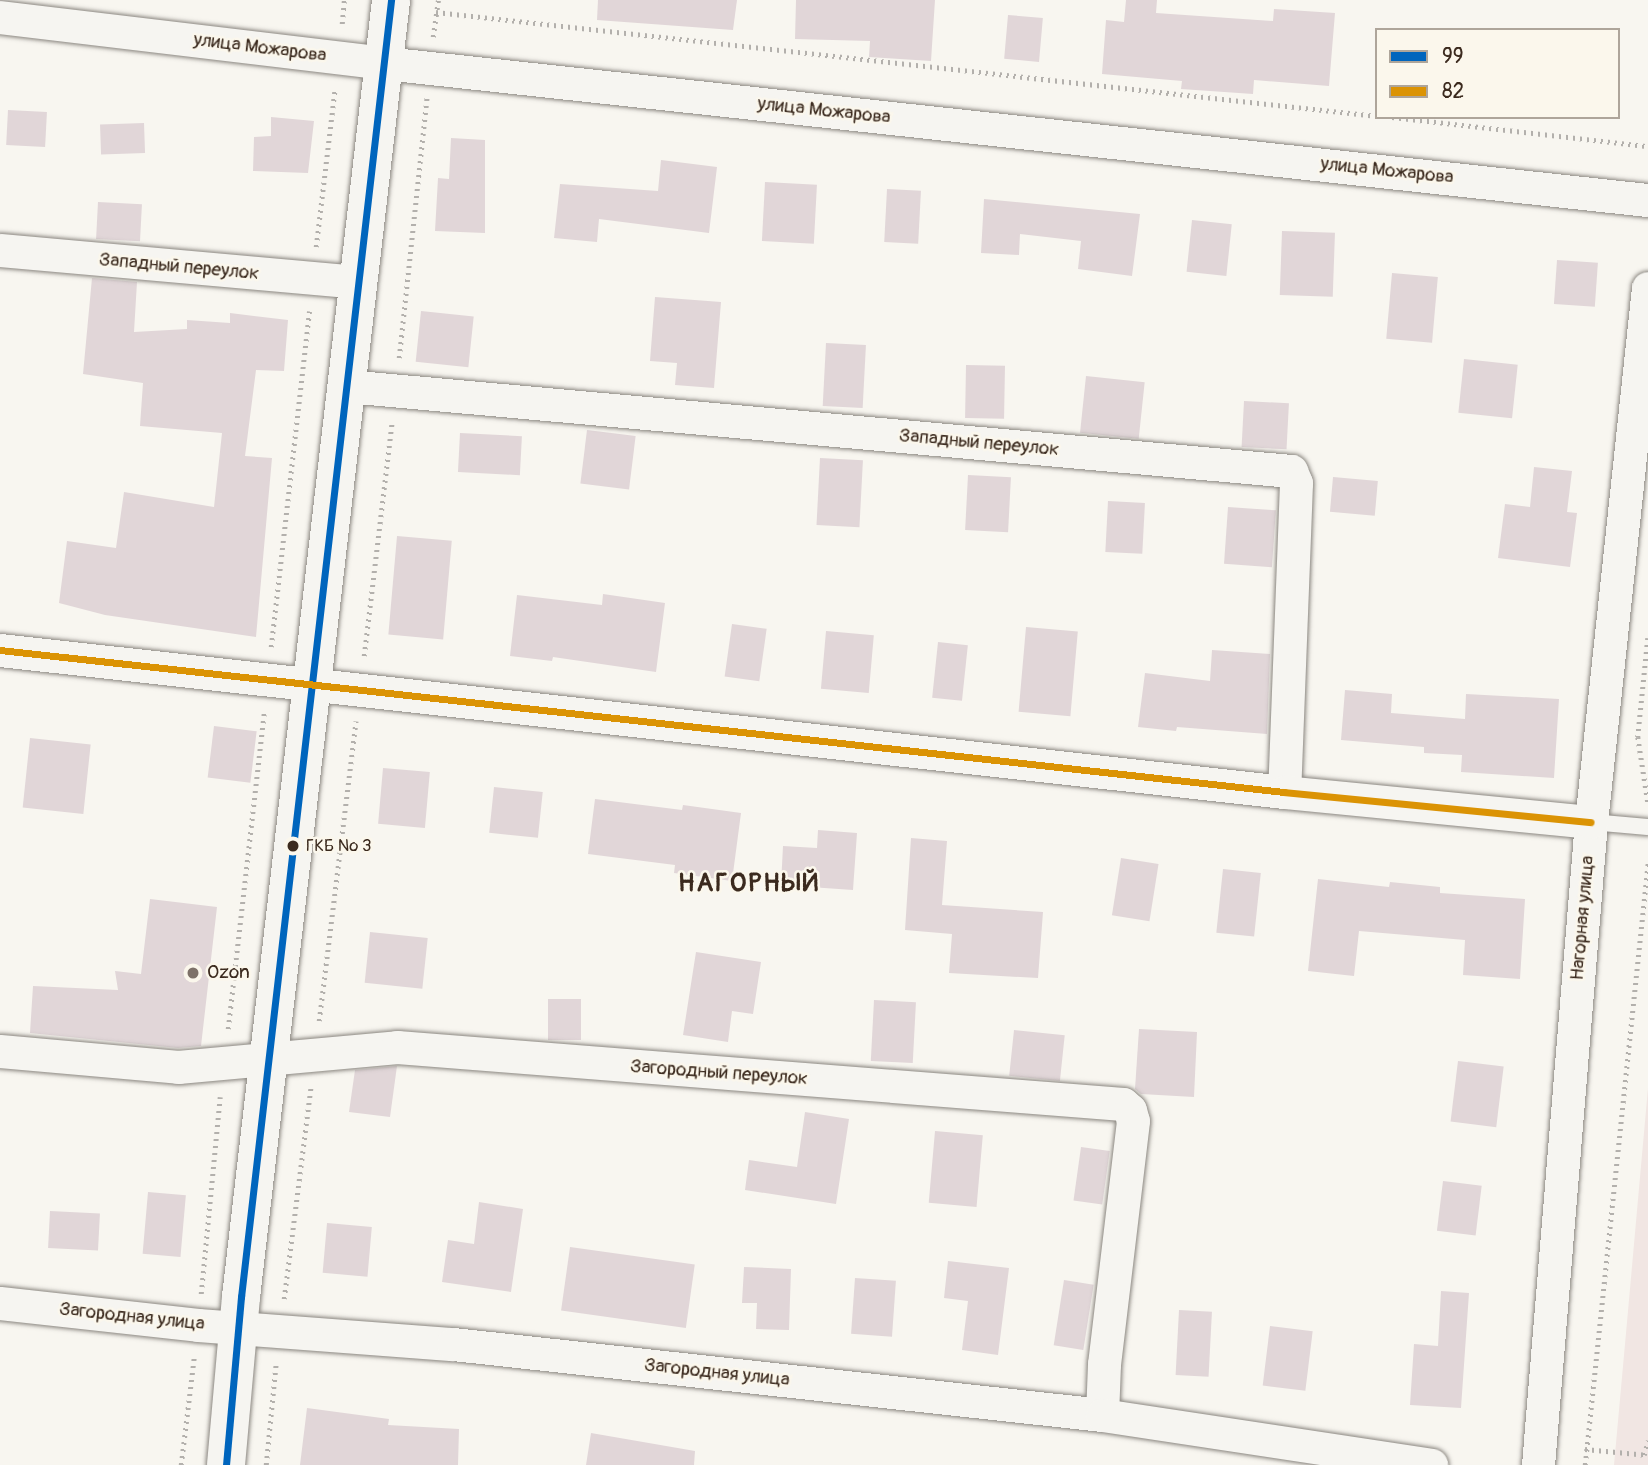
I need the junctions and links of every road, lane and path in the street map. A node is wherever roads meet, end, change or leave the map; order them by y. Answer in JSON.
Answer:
{"nodes":[{"id":1,"x":344,"y":0,"type":"edge"},
{"id":2,"x":391,"y":0,"type":"edge"},
{"id":3,"x":436,"y":12,"type":"dead end"},
{"id":4,"x":0,"y":16,"type":"edge"},
{"id":5,"x":338,"y":58,"type":"junction"},
{"id":6,"x":384,"y":63,"type":"junction"},
{"id":7,"x":1375,"y":116,"type":"edge"},
{"id":8,"x":1410,"y":119,"type":"edge"},
{"id":9,"x":1648,"y":146,"type":"edge"},
{"id":10,"x":1648,"y":200,"type":"edge"},
{"id":11,"x":0,"y":250,"type":"edge"},
{"id":12,"x":312,"y":278,"type":"junction"},
{"id":13,"x":358,"y":282,"type":"junction"},
{"id":14,"x":1648,"y":288,"type":"edge"},
{"id":15,"x":346,"y":386,"type":"junction"},
{"id":16,"x":1648,"y":638,"type":"edge"},
{"id":17,"x":0,"y":650,"type":"edge"},
{"id":18,"x":267,"y":681,"type":"junction"},
{"id":19,"x":313,"y":686,"type":"junction"},
{"id":20,"x":1284,"y":792,"type":"junction"},
{"id":21,"x":1648,"y":802,"type":"edge"},
{"id":22,"x":1591,"y":822,"type":"junction"},
{"id":23,"x":1648,"y":827,"type":"edge"},
{"id":24,"x":1648,"y":863,"type":"edge"},
{"id":25,"x":0,"y":1051,"type":"edge"},
{"id":26,"x":269,"y":1060,"type":"junction"},
{"id":27,"x":224,"y":1064,"type":"junction"},
{"id":28,"x":0,"y":1303,"type":"edge"},
{"id":29,"x":198,"y":1325,"type":"junction"},
{"id":30,"x":237,"y":1327,"type":"junction"},
{"id":31,"x":280,"y":1329,"type":"junction"},
{"id":32,"x":1102,"y":1415,"type":"junction"},
{"id":33,"x":1648,"y":1441,"type":"edge"},
{"id":34,"x":1586,"y":1449,"type":"junction"},
{"id":35,"x":1646,"y":1455,"type":"edge"},
{"id":36,"x":181,"y":1465,"type":"edge"},
{"id":37,"x":226,"y":1465,"type":"edge"},
{"id":38,"x":266,"y":1465,"type":"edge"},
{"id":39,"x":1431,"y":1465,"type":"edge"},
{"id":40,"x":1538,"y":1465,"type":"edge"},
{"id":41,"x":1585,"y":1465,"type":"edge"}],
"edges":[{"from":1,"to":5,"type":"path"},
{"from":2,"to":6,"type":"main road"},
{"from":3,"to":7,"type":"path"},
{"from":4,"to":5,"type":"street","name":"улица Можарова"},
{"from":5,"to":6,"type":"street","name":"улица Можарова"},
{"from":5,"to":12,"type":"path"},
{"from":6,"to":10,"type":"street","name":"улица Можарова"},
{"from":6,"to":13,"type":"main road"},
{"from":8,"to":9,"type":"path"},
{"from":11,"to":12,"type":"street","name":"Западный переулок"},
{"from":12,"to":13,"type":"street","name":"Западный переулок"},
{"from":12,"to":18,"type":"path"},
{"from":13,"to":15,"type":"main road"},
{"from":14,"to":22,"type":"street","name":"Нагорная улица"},
{"from":15,"to":19,"type":"main road"},
{"from":15,"to":20,"type":"street","name":"Западный переулок"},
{"from":16,"to":21,"type":"path"},
{"from":17,"to":18,"type":"street"},
{"from":18,"to":19,"type":"street"},
{"from":18,"to":27,"type":"path"},
{"from":19,"to":20,"type":"street"},
{"from":19,"to":26,"type":"main road"},
{"from":20,"to":22,"type":"street"},
{"from":22,"to":23,"type":"lane"},
{"from":22,"to":40,"type":"street","name":"Нагорная улица"},
{"from":24,"to":34,"type":"path"},
{"from":25,"to":27,"type":"street","name":"Загородный переулок"},
{"from":26,"to":27,"type":"street","name":"Загородный переулок"},
{"from":26,"to":30,"type":"main road"},
{"from":26,"to":32,"type":"street","name":"Загородный переулок"},
{"from":27,"to":29,"type":"path"},
{"from":28,"to":29,"type":"street","name":"Загородная улица"},
{"from":29,"to":30,"type":"street","name":"Загородная улица"},
{"from":29,"to":36,"type":"path"},
{"from":30,"to":31,"type":"street","name":"Загородная улица"},
{"from":30,"to":37,"type":"main road"},
{"from":31,"to":32,"type":"street","name":"Загородная улица"},
{"from":31,"to":38,"type":"path"},
{"from":32,"to":39,"type":"street","name":"Загородная улица"},
{"from":33,"to":35,"type":"path"},
{"from":34,"to":35,"type":"path"},
{"from":34,"to":41,"type":"path"}]}
